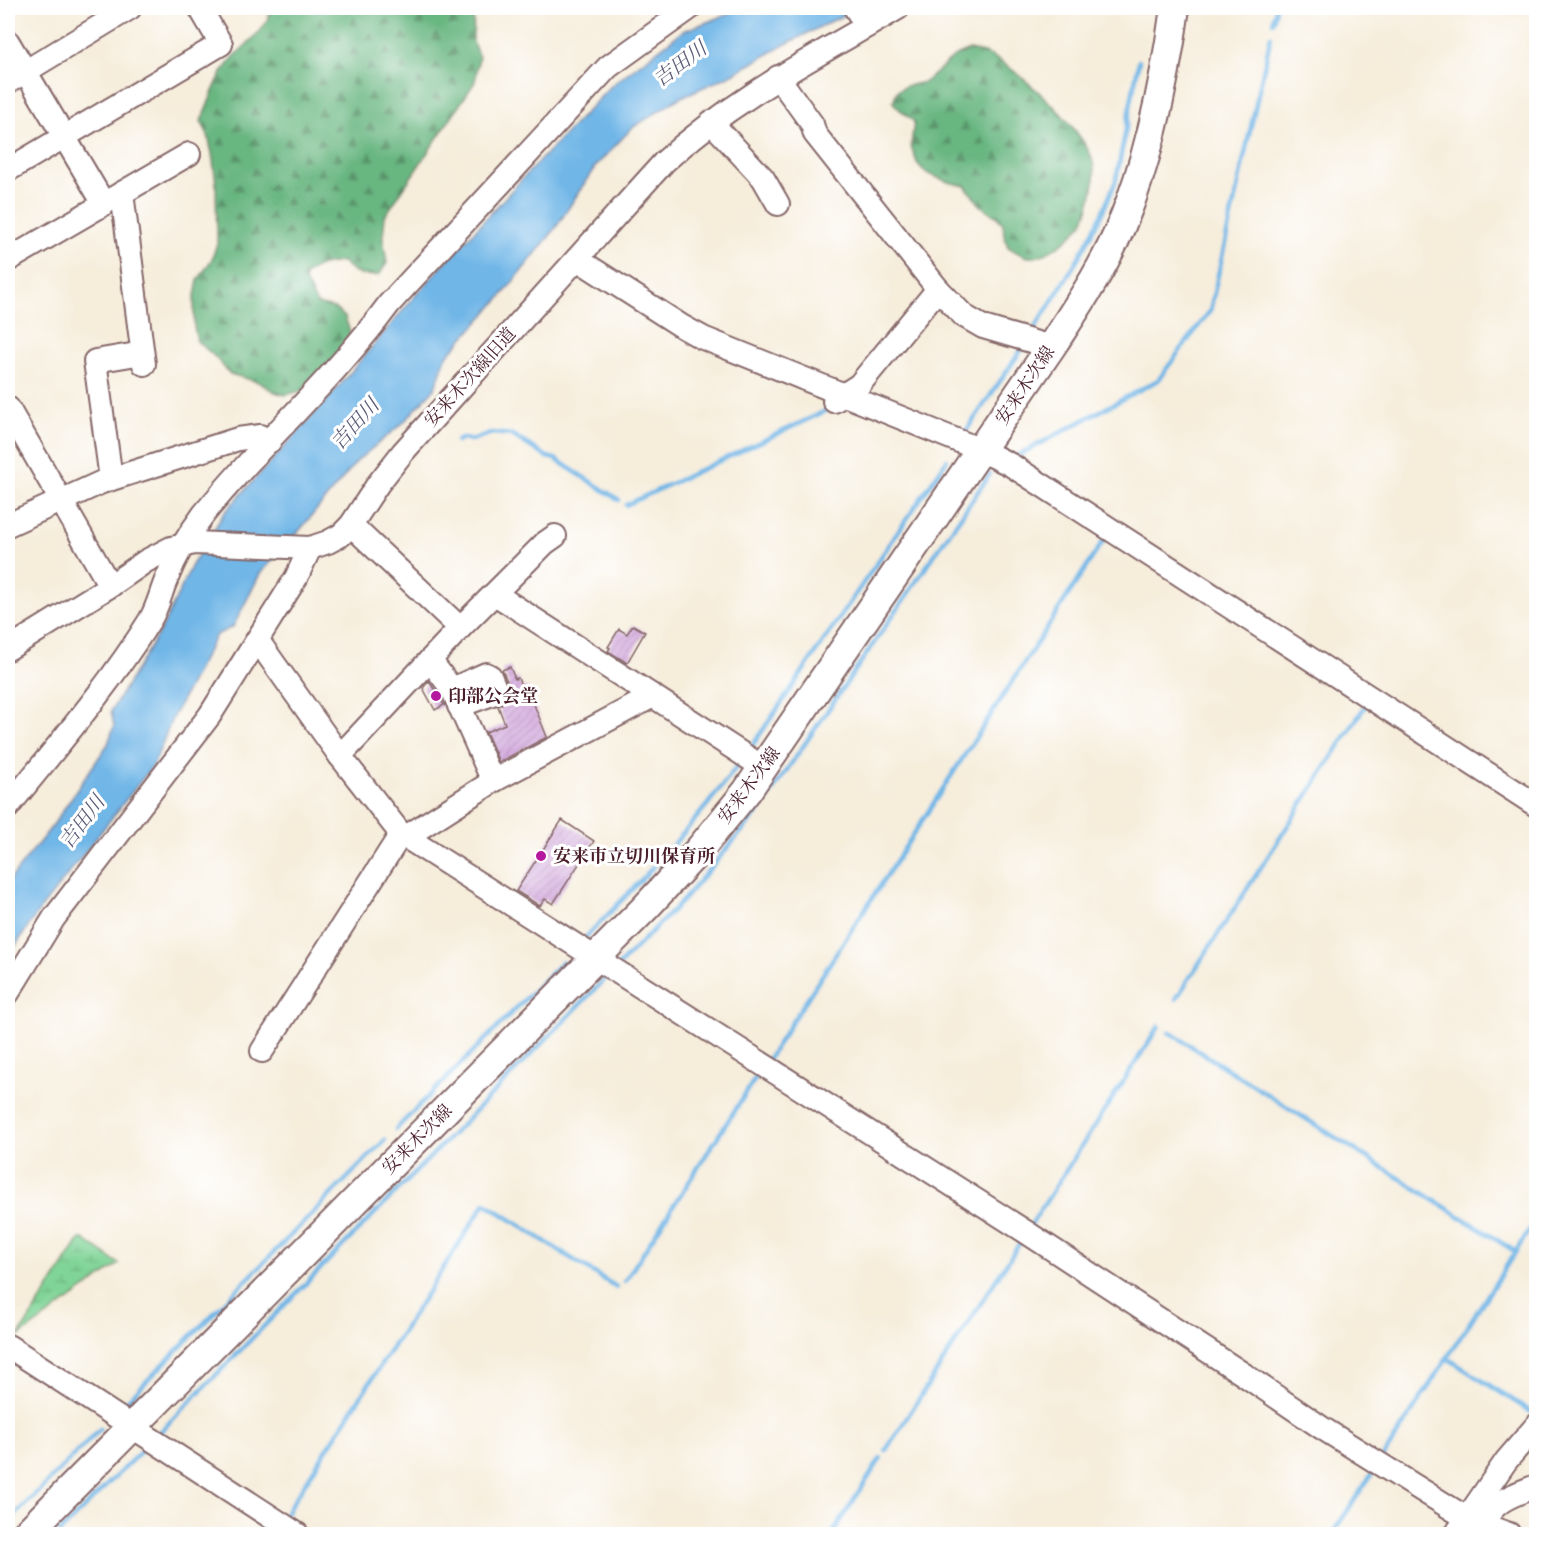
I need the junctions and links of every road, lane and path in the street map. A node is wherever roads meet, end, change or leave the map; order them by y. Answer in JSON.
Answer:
{"nodes":[{"id":1,"x":130,"y":8,"type":"edge"},
{"id":2,"x":200,"y":8,"type":"edge"},
{"id":3,"x":690,"y":8,"type":"edge"},
{"id":4,"x":898,"y":8,"type":"edge"},
{"id":5,"x":1175,"y":8,"type":"edge"},
{"id":6,"x":861,"y":16,"type":"edge"},
{"id":7,"x":8,"y":42,"type":"edge"},
{"id":8,"x":16,"y":77,"type":"edge"},
{"id":9,"x":778,"y":77,"type":"junction"},
{"id":10,"x":711,"y":122,"type":"junction"},
{"id":11,"x":64,"y":137,"type":"junction"},
{"id":12,"x":189,"y":154,"type":"dead end"},
{"id":13,"x":8,"y":170,"type":"edge"},
{"id":14,"x":113,"y":198,"type":"junction"},
{"id":15,"x":778,"y":204,"type":"dead end"},
{"id":16,"x":577,"y":259,"type":"junction"},
{"id":17,"x":8,"y":260,"type":"edge"},
{"id":18,"x":939,"y":289,"type":"junction"},
{"id":19,"x":1051,"y":347,"type":"junction"},
{"id":20,"x":837,"y":400,"type":"junction"},
{"id":21,"x":8,"y":408,"type":"edge"},
{"id":22,"x":270,"y":441,"type":"junction"},
{"id":23,"x":981,"y":450,"type":"junction"},
{"id":24,"x":111,"y":479,"type":"junction"},
{"id":25,"x":62,"y":500,"type":"junction"},
{"id":26,"x":8,"y":525,"type":"edge"},
{"id":27,"x":351,"y":525,"type":"junction"},
{"id":28,"x":555,"y":536,"type":"dead end"},
{"id":29,"x":188,"y":544,"type":"junction"},
{"id":30,"x":307,"y":548,"type":"junction"},
{"id":31,"x":110,"y":586,"type":"junction"},
{"id":32,"x":495,"y":594,"type":"junction"},
{"id":33,"x":460,"y":628,"type":"junction"},
{"id":34,"x":258,"y":640,"type":"junction"},
{"id":35,"x":8,"y":649,"type":"edge"},
{"id":36,"x":430,"y":660,"type":"junction"},
{"id":37,"x":653,"y":696,"type":"junction"},
{"id":38,"x":340,"y":756,"type":"junction"},
{"id":39,"x":764,"y":768,"type":"junction"},
{"id":40,"x":495,"y":780,"type":"junction"},
{"id":41,"x":1536,"y":805,"type":"edge"},
{"id":42,"x":8,"y":807,"type":"edge"},
{"id":43,"x":404,"y":836,"type":"junction"},
{"id":44,"x":595,"y":959,"type":"junction"},
{"id":45,"x":8,"y":993,"type":"edge"},
{"id":46,"x":262,"y":1051,"type":"dead end"},
{"id":47,"x":8,"y":1347,"type":"edge"},
{"id":48,"x":133,"y":1426,"type":"junction"},
{"id":49,"x":1536,"y":1426,"type":"edge"},
{"id":50,"x":1536,"y":1486,"type":"edge"},
{"id":51,"x":1469,"y":1526,"type":"edge"},
{"id":52,"x":290,"y":1533,"type":"edge"},
{"id":53,"x":26,"y":1534,"type":"edge"},
{"id":54,"x":1509,"y":1534,"type":"edge"}],
"edges":[{"from":1,"to":8,"type":"street"},
{"from":2,"to":11,"type":"street"},
{"from":3,"to":22,"type":"street"},
{"from":4,"to":6,"type":"street","name":"安来木次線旧道"},
{"from":5,"to":19,"type":"main road","name":"安来木次線"},
{"from":6,"to":9,"type":"street","name":"安来木次線旧道"},
{"from":7,"to":8,"type":"street"},
{"from":8,"to":11,"type":"street"},
{"from":9,"to":10,"type":"street","name":"安来木次線旧道"},
{"from":9,"to":18,"type":"street"},
{"from":10,"to":15,"type":"street"},
{"from":10,"to":16,"type":"street","name":"安来木次線旧道"},
{"from":11,"to":13,"type":"street"},
{"from":11,"to":14,"type":"street"},
{"from":12,"to":14,"type":"street"},
{"from":14,"to":17,"type":"street"},
{"from":14,"to":24,"type":"street"},
{"from":16,"to":20,"type":"street"},
{"from":16,"to":27,"type":"street","name":"安来木次線旧道"},
{"from":18,"to":19,"type":"street"},
{"from":18,"to":20,"type":"street"},
{"from":19,"to":23,"type":"main road","name":"安来木次線"},
{"from":20,"to":23,"type":"street"},
{"from":21,"to":25,"type":"street"},
{"from":22,"to":24,"type":"street"},
{"from":22,"to":29,"type":"street"},
{"from":23,"to":39,"type":"main road","name":"安来木次線"},
{"from":23,"to":41,"type":"street"},
{"from":24,"to":25,"type":"street"},
{"from":25,"to":26,"type":"street"},
{"from":25,"to":31,"type":"street"},
{"from":27,"to":30,"type":"street","name":"安来木次線旧道"},
{"from":27,"to":33,"type":"street"},
{"from":28,"to":32,"type":"street"},
{"from":29,"to":30,"type":"street","name":"安来木次線旧道"},
{"from":29,"to":31,"type":"street","name":"安来木次線旧道"},
{"from":29,"to":42,"type":"street"},
{"from":30,"to":34,"type":"street"},
{"from":31,"to":35,"type":"street","name":"安来木次線旧道"},
{"from":32,"to":33,"type":"street"},
{"from":32,"to":37,"type":"street"},
{"from":33,"to":36,"type":"street"},
{"from":34,"to":38,"type":"street"},
{"from":34,"to":45,"type":"street"},
{"from":36,"to":38,"type":"street"},
{"from":36,"to":40,"type":"street"},
{"from":37,"to":39,"type":"street"},
{"from":37,"to":40,"type":"street"},
{"from":38,"to":43,"type":"street"},
{"from":39,"to":44,"type":"main road","name":"安来木次線"},
{"from":40,"to":43,"type":"street"},
{"from":43,"to":44,"type":"street"},
{"from":43,"to":46,"type":"street"},
{"from":44,"to":48,"type":"main road","name":"安来木次線"},
{"from":44,"to":51,"type":"street"},
{"from":47,"to":48,"type":"street"},
{"from":48,"to":52,"type":"street"},
{"from":48,"to":53,"type":"main road","name":"安来木次線"},
{"from":49,"to":51,"type":"street"},
{"from":50,"to":51,"type":"street"},
{"from":51,"to":54,"type":"street"}]}
